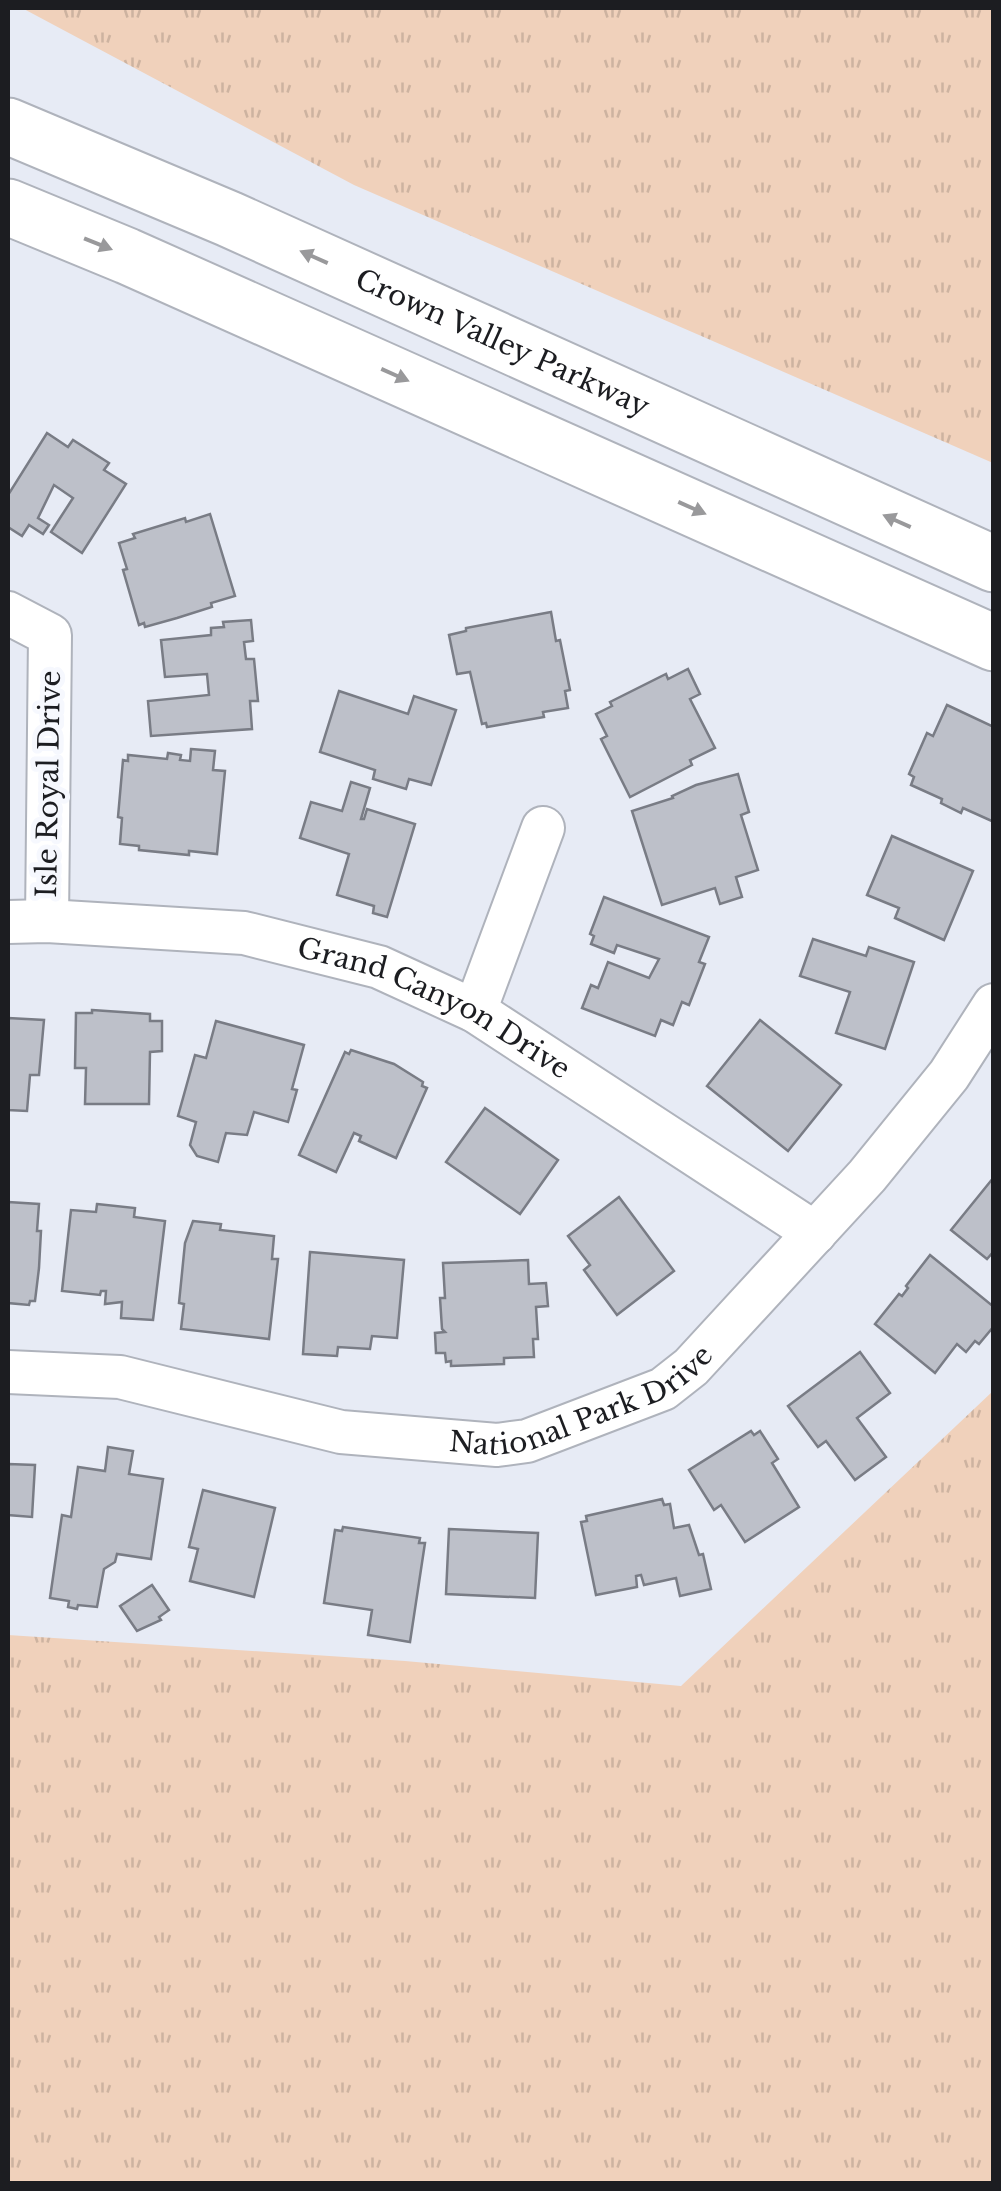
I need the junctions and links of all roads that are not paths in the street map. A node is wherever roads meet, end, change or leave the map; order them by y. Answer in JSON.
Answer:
{"nodes":[{"id":1,"x":8,"y":126,"type":"edge"},
{"id":2,"x":8,"y":207,"type":"edge"},
{"id":3,"x":991,"y":567,"type":"edge"},
{"id":4,"x":8,"y":613,"type":"edge"},
{"id":5,"x":994,"y":643,"type":"edge"},
{"id":6,"x":543,"y":828,"type":"dead end"},
{"id":7,"x":27,"y":921,"type":"edge"},
{"id":8,"x":994,"y":1005,"type":"edge"},
{"id":9,"x":475,"y":1010,"type":"junction"},
{"id":10,"x":815,"y":1233,"type":"junction"},
{"id":11,"x":8,"y":1372,"type":"edge"}],
"edges":[{"from":3,"to":1,"type":"main road","name":"Crown Valley Parkway","one_way":true},
{"from":2,"to":5,"type":"main road","one_way":true},
{"from":4,"to":7,"type":"street","name":"Isle Royal Drive"},
{"from":6,"to":9,"type":"street"},
{"from":7,"to":9,"type":"street","name":"Grand Canyon Drive"},
{"from":8,"to":10,"type":"street","name":"National Park Drive"},
{"from":9,"to":10,"type":"street","name":"Grand Canyon Drive"},
{"from":10,"to":11,"type":"street","name":"National Park Drive"}]}
